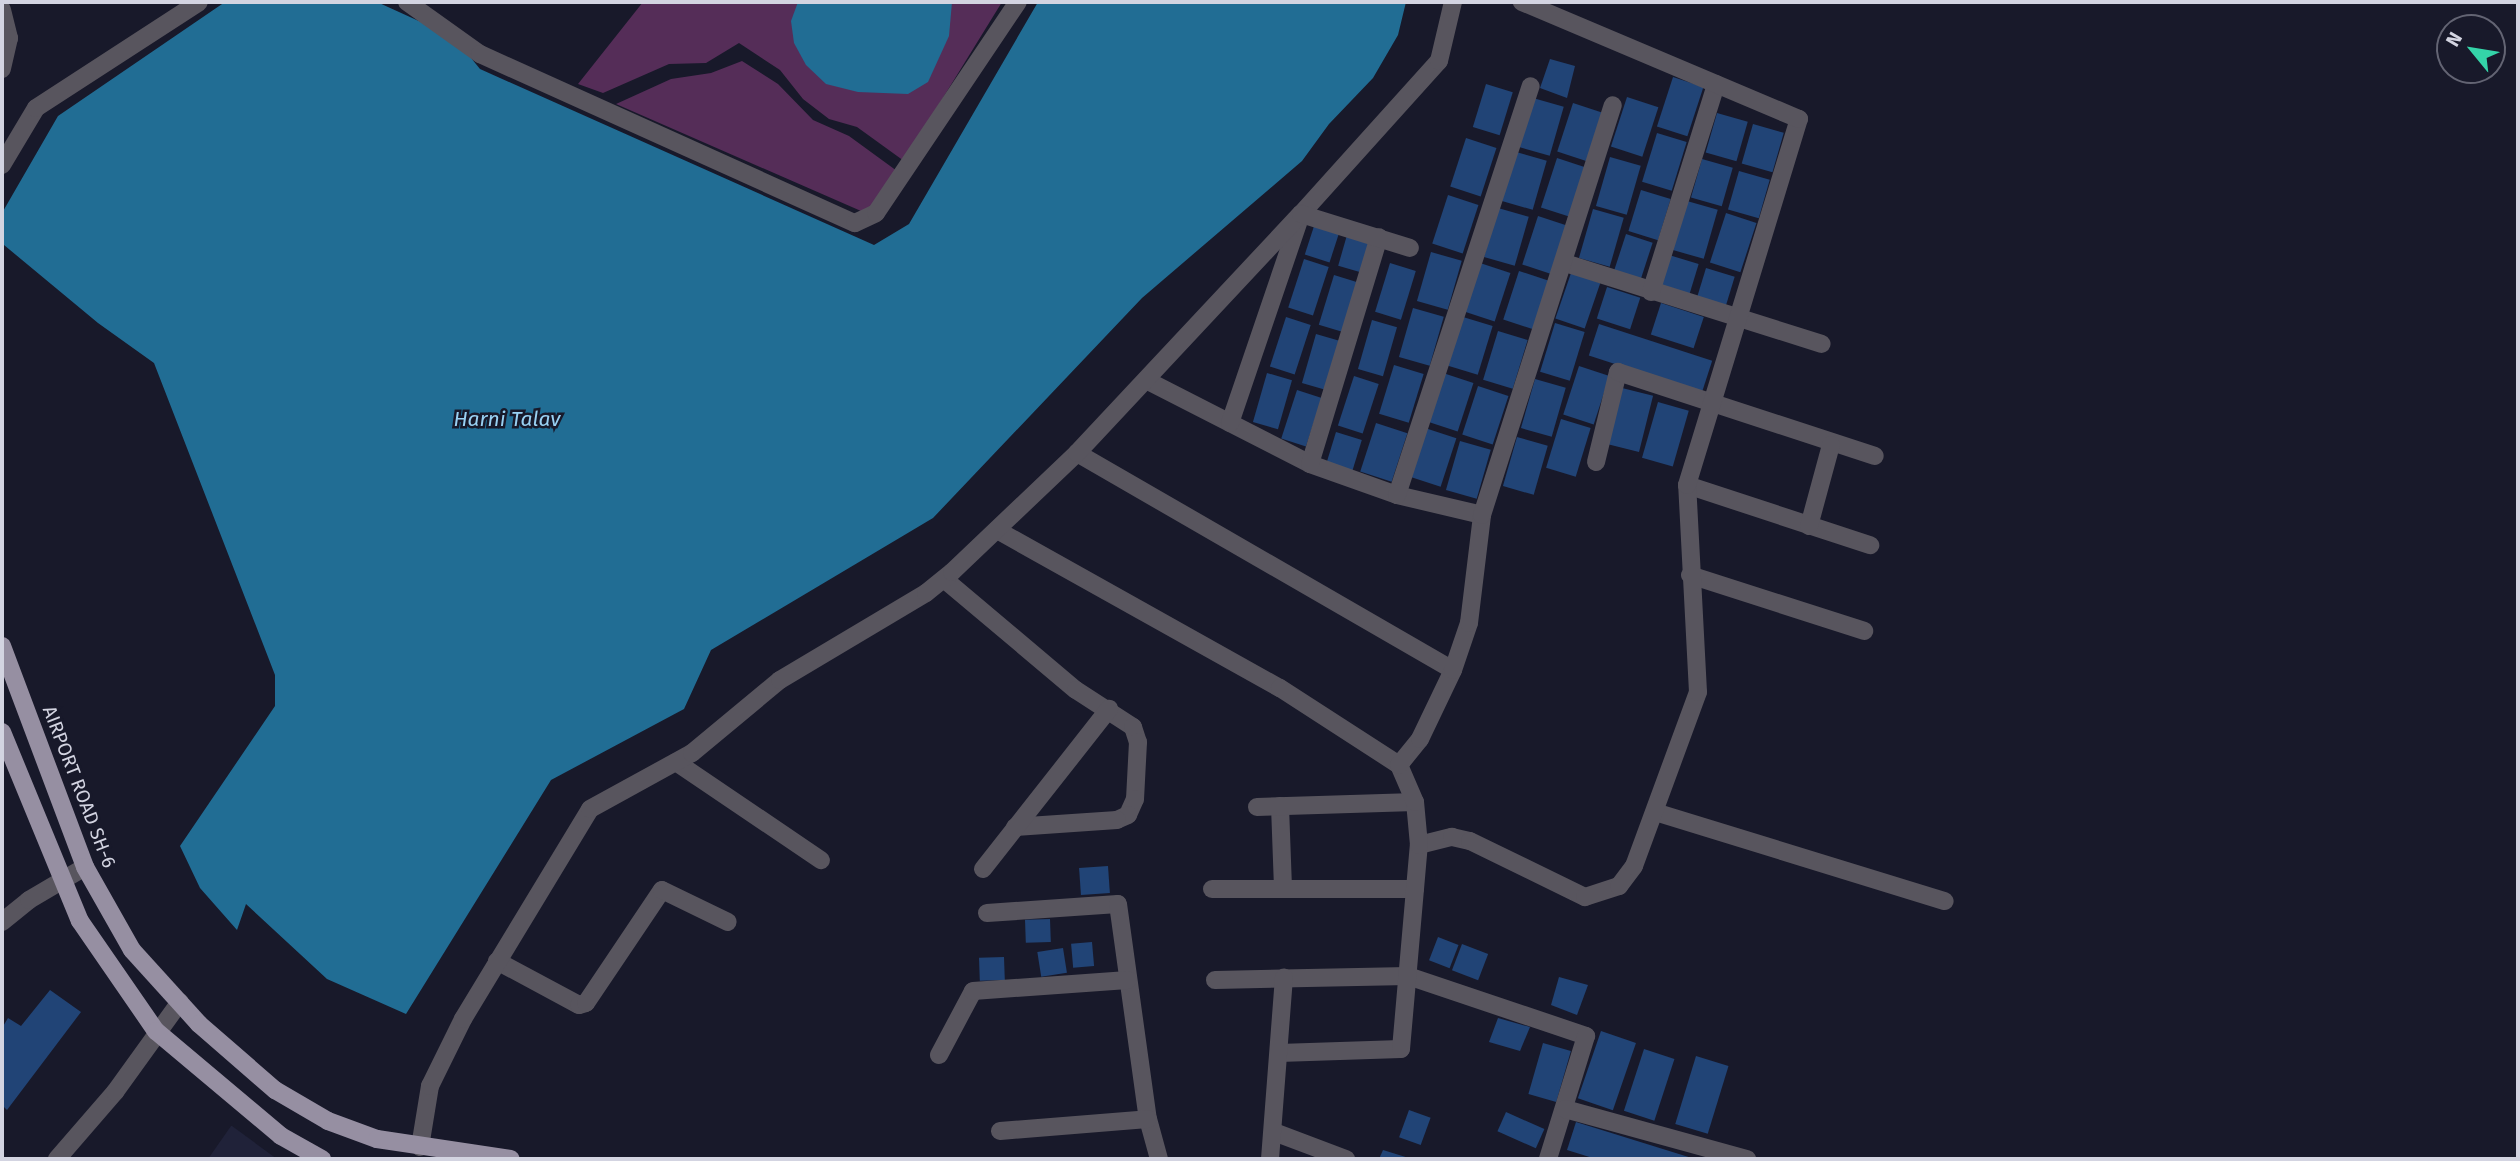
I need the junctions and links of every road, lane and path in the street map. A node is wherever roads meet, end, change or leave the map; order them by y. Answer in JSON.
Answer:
{"nodes":[{"id":1,"x":199,"y":2,"type":"edge"},
{"id":2,"x":407,"y":2,"type":"edge"},
{"id":3,"x":1018,"y":2,"type":"edge"},
{"id":4,"x":1452,"y":2,"type":"edge"},
{"id":5,"x":1522,"y":2,"type":"edge"},
{"id":6,"x":2,"y":10,"type":"edge"},
{"id":7,"x":2,"y":69,"type":"edge"},
{"id":8,"x":1716,"y":84,"type":"junction"},
{"id":9,"x":1531,"y":86,"type":"dead end"},
{"id":10,"x":1613,"y":105,"type":"dead end"},
{"id":11,"x":2,"y":165,"type":"edge"},
{"id":12,"x":1301,"y":214,"type":"junction"},
{"id":13,"x":1379,"y":237,"type":"junction"},
{"id":14,"x":1410,"y":248,"type":"dead end"},
{"id":15,"x":1565,"y":263,"type":"junction"},
{"id":16,"x":1651,"y":292,"type":"junction"},
{"id":17,"x":1738,"y":317,"type":"junction"},
{"id":18,"x":1822,"y":344,"type":"dead end"},
{"id":19,"x":1146,"y":380,"type":"junction"},
{"id":20,"x":1710,"y":403,"type":"junction"},
{"id":21,"x":1230,"y":423,"type":"junction"},
{"id":22,"x":1831,"y":445,"type":"junction"},
{"id":23,"x":1077,"y":453,"type":"junction"},
{"id":24,"x":1875,"y":456,"type":"dead end"},
{"id":25,"x":1596,"y":462,"type":"dead end"},
{"id":26,"x":1310,"y":464,"type":"junction"},
{"id":27,"x":1687,"y":485,"type":"junction"},
{"id":28,"x":1397,"y":495,"type":"junction"},
{"id":29,"x":1482,"y":516,"type":"junction"},
{"id":30,"x":1809,"y":526,"type":"junction"},
{"id":31,"x":997,"y":530,"type":"junction"},
{"id":32,"x":1870,"y":545,"type":"dead end"},
{"id":33,"x":1690,"y":575,"type":"junction"},
{"id":34,"x":944,"y":579,"type":"junction"},
{"id":35,"x":1864,"y":631,"type":"dead end"},
{"id":36,"x":2,"y":646,"type":"edge"},
{"id":37,"x":1453,"y":670,"type":"junction"},
{"id":38,"x":1109,"y":709,"type":"junction"},
{"id":39,"x":2,"y":732,"type":"edge"},
{"id":40,"x":5,"y":748,"type":"edge"},
{"id":41,"x":676,"y":762,"type":"junction"},
{"id":42,"x":1399,"y":765,"type":"junction"},
{"id":43,"x":1415,"y":802,"type":"junction"},
{"id":44,"x":1280,"y":806,"type":"junction"},
{"id":45,"x":1257,"y":807,"type":"dead end"},
{"id":46,"x":1655,"y":812,"type":"junction"},
{"id":47,"x":1015,"y":827,"type":"junction"},
{"id":48,"x":1419,"y":845,"type":"junction"},
{"id":49,"x":821,"y":860,"type":"dead end"},
{"id":50,"x":85,"y":867,"type":"junction"},
{"id":51,"x":983,"y":869,"type":"dead end"},
{"id":52,"x":63,"y":883,"type":"junction"},
{"id":53,"x":1415,"y":888,"type":"junction"},
{"id":54,"x":1212,"y":889,"type":"dead end"},
{"id":55,"x":1283,"y":889,"type":"junction"},
{"id":56,"x":1945,"y":901,"type":"dead end"},
{"id":57,"x":987,"y":913,"type":"dead end"},
{"id":58,"x":2,"y":922,"type":"edge"},
{"id":59,"x":728,"y":922,"type":"dead end"},
{"id":60,"x":497,"y":961,"type":"junction"},
{"id":61,"x":1408,"y":976,"type":"junction"},
{"id":62,"x":1284,"y":978,"type":"junction"},
{"id":63,"x":1128,"y":980,"type":"junction"},
{"id":64,"x":1215,"y":980,"type":"dead end"},
{"id":65,"x":180,"y":1002,"type":"junction"},
{"id":66,"x":156,"y":1031,"type":"junction"},
{"id":67,"x":1279,"y":1053,"type":"junction"},
{"id":68,"x":939,"y":1055,"type":"dead end"},
{"id":69,"x":1565,"y":1109,"type":"junction"},
{"id":70,"x":1148,"y":1119,"type":"junction"},
{"id":71,"x":1000,"y":1130,"type":"dead end"},
{"id":72,"x":1274,"y":1132,"type":"junction"},
{"id":73,"x":420,"y":1147,"type":"junction"},
{"id":74,"x":60,"y":1158,"type":"edge"},
{"id":75,"x":322,"y":1159,"type":"edge"},
{"id":76,"x":511,"y":1159,"type":"edge"},
{"id":77,"x":1159,"y":1159,"type":"edge"},
{"id":78,"x":1270,"y":1159,"type":"edge"},
{"id":79,"x":1346,"y":1159,"type":"edge"},
{"id":80,"x":1548,"y":1159,"type":"edge"},
{"id":81,"x":1747,"y":1159,"type":"edge"}],
"edges":[{"from":1,"to":11,"type":"street"},
{"from":2,"to":3,"type":"street"},
{"from":4,"to":12,"type":"street"},
{"from":5,"to":8,"type":"street"},
{"from":6,"to":7,"type":"street"},
{"from":8,"to":16,"type":"street"},
{"from":8,"to":17,"type":"street"},
{"from":9,"to":28,"type":"street"},
{"from":10,"to":15,"type":"street"},
{"from":12,"to":13,"type":"street"},
{"from":12,"to":19,"type":"street"},
{"from":12,"to":21,"type":"street"},
{"from":13,"to":14,"type":"street"},
{"from":13,"to":26,"type":"street"},
{"from":15,"to":16,"type":"street"},
{"from":15,"to":29,"type":"street"},
{"from":16,"to":17,"type":"street"},
{"from":17,"to":18,"type":"street"},
{"from":17,"to":20,"type":"street"},
{"from":19,"to":21,"type":"street"},
{"from":19,"to":23,"type":"street"},
{"from":20,"to":22,"type":"street"},
{"from":20,"to":25,"type":"street"},
{"from":20,"to":27,"type":"street"},
{"from":21,"to":26,"type":"street"},
{"from":22,"to":24,"type":"street"},
{"from":22,"to":30,"type":"street"},
{"from":23,"to":31,"type":"street"},
{"from":23,"to":37,"type":"street"},
{"from":26,"to":28,"type":"street"},
{"from":27,"to":30,"type":"street"},
{"from":27,"to":33,"type":"street"},
{"from":28,"to":29,"type":"street"},
{"from":29,"to":37,"type":"street"},
{"from":30,"to":32,"type":"street"},
{"from":31,"to":34,"type":"street"},
{"from":31,"to":42,"type":"street"},
{"from":33,"to":35,"type":"street"},
{"from":33,"to":46,"type":"street"},
{"from":34,"to":38,"type":"street"},
{"from":34,"to":41,"type":"street"},
{"from":36,"to":50,"type":"main road","name":"AIRPORT ROAD SH-6"},
{"from":37,"to":42,"type":"street"},
{"from":38,"to":47,"type":"street"},
{"from":38,"to":47,"type":"street"},
{"from":39,"to":40,"type":"main road"},
{"from":40,"to":52,"type":"main road"},
{"from":41,"to":49,"type":"street"},
{"from":41,"to":60,"type":"street"},
{"from":42,"to":43,"type":"street"},
{"from":43,"to":44,"type":"street"},
{"from":43,"to":48,"type":"street"},
{"from":44,"to":45,"type":"street"},
{"from":44,"to":55,"type":"street"},
{"from":46,"to":48,"type":"street"},
{"from":46,"to":56,"type":"street"},
{"from":47,"to":51,"type":"street"},
{"from":48,"to":53,"type":"street"},
{"from":50,"to":52,"type":"street"},
{"from":50,"to":65,"type":"main road","name":"AIRPORT ROAD SH-6"},
{"from":52,"to":58,"type":"street"},
{"from":52,"to":66,"type":"main road"},
{"from":53,"to":55,"type":"street"},
{"from":53,"to":61,"type":"street"},
{"from":54,"to":55,"type":"street"},
{"from":57,"to":63,"type":"street"},
{"from":59,"to":60,"type":"street"},
{"from":60,"to":73,"type":"street"},
{"from":61,"to":62,"type":"street"},
{"from":61,"to":67,"type":"street"},
{"from":61,"to":69,"type":"street"},
{"from":62,"to":64,"type":"street"},
{"from":62,"to":67,"type":"street"},
{"from":63,"to":68,"type":"street"},
{"from":63,"to":70,"type":"street"},
{"from":65,"to":66,"type":"street"},
{"from":65,"to":73,"type":"main road","name":"AIRPORT ROAD SH-6"},
{"from":66,"to":74,"type":"street"},
{"from":66,"to":75,"type":"main road"},
{"from":67,"to":72,"type":"street"},
{"from":69,"to":80,"type":"street"},
{"from":69,"to":81,"type":"street"},
{"from":70,"to":71,"type":"street"},
{"from":70,"to":77,"type":"street"},
{"from":72,"to":78,"type":"street"},
{"from":72,"to":79,"type":"street"},
{"from":73,"to":76,"type":"main road","name":"AIRPORT ROAD SH-6"}]}
